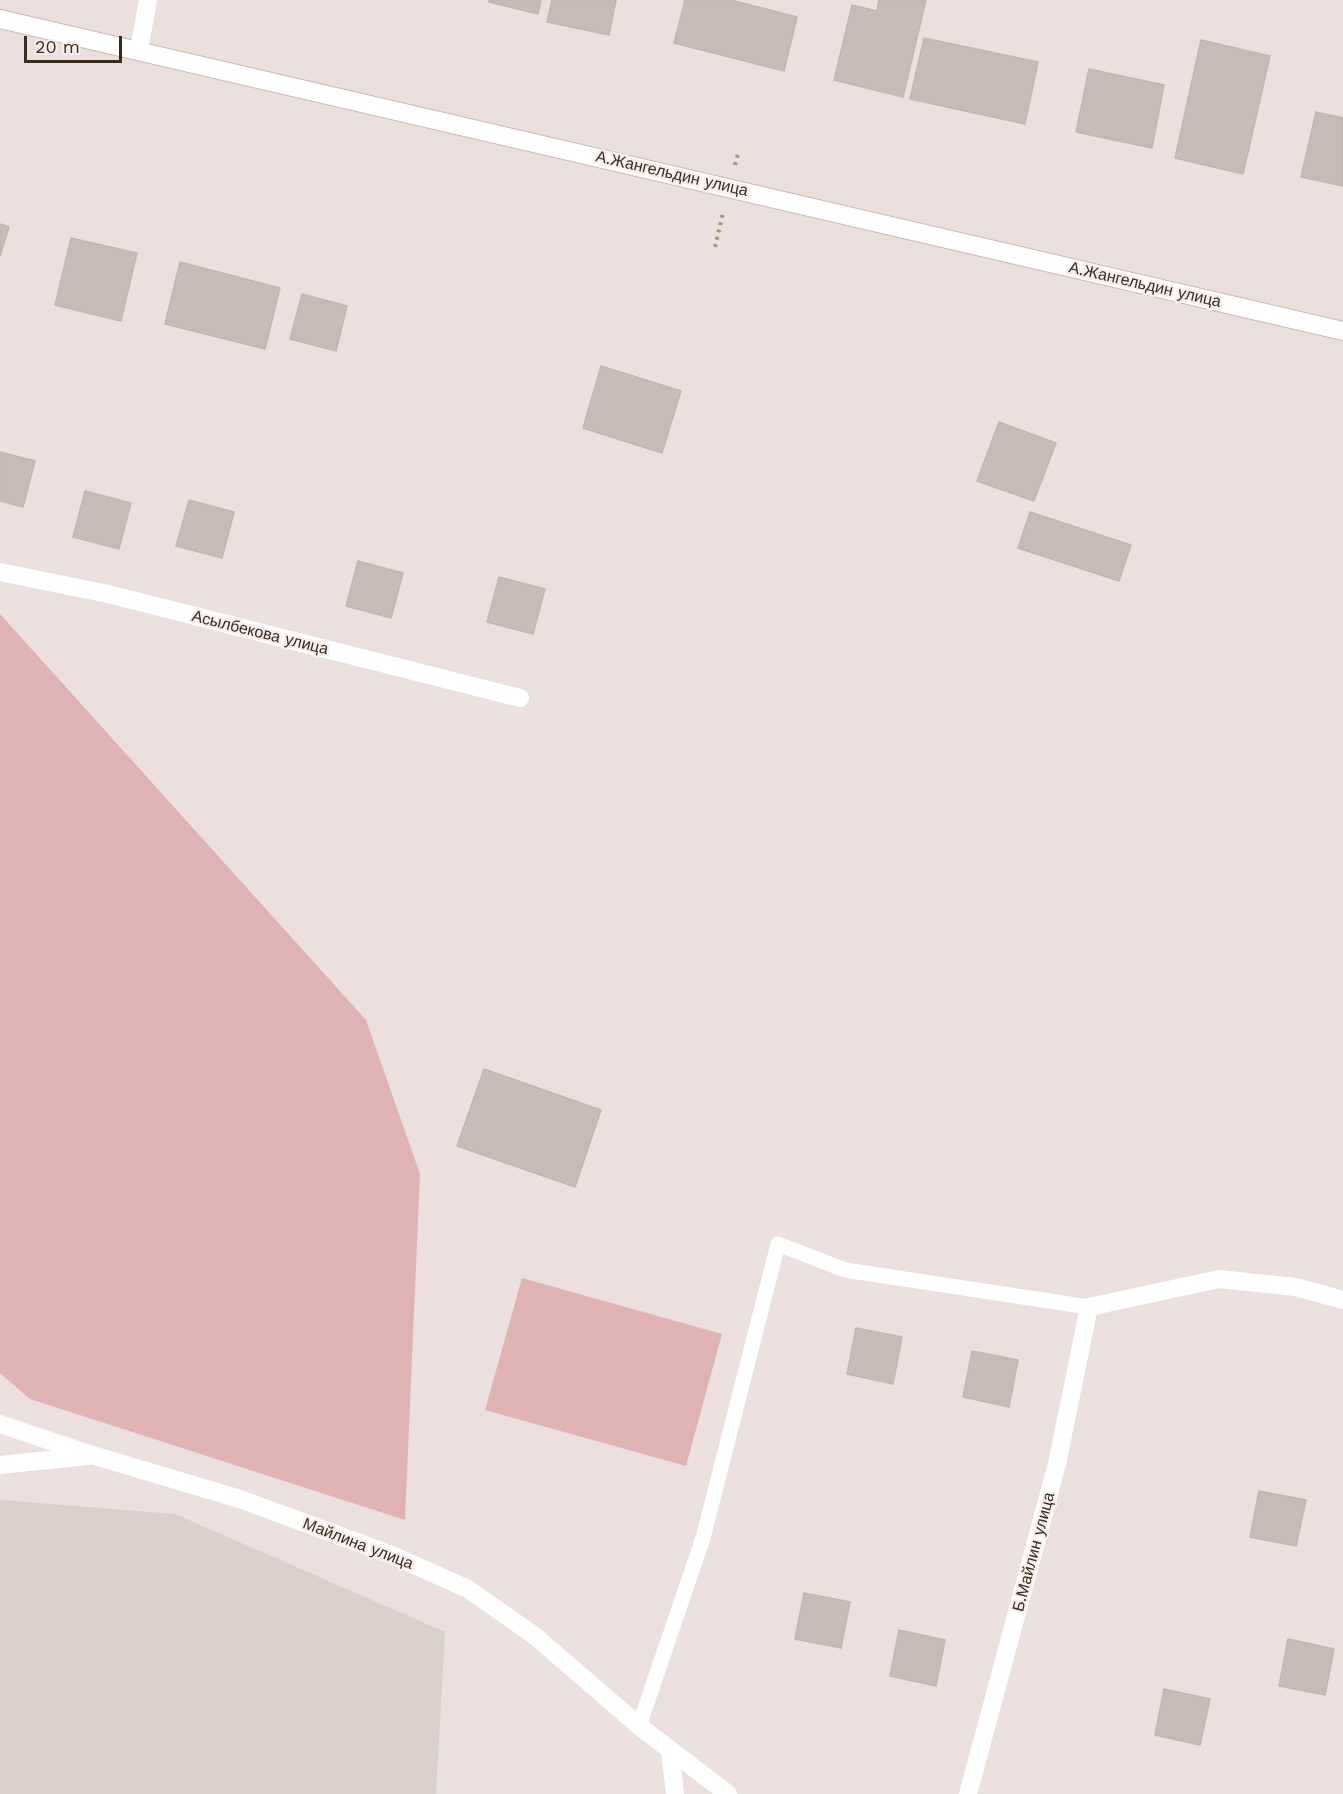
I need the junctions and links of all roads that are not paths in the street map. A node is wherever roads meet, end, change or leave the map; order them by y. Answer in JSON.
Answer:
{"nodes":[{"id":1,"x":148,"y":0,"type":"edge"},
{"id":2,"x":0,"y":19,"type":"edge"},
{"id":3,"x":139,"y":50,"type":"junction"},
{"id":4,"x":1343,"y":331,"type":"edge"},
{"id":5,"x":0,"y":572,"type":"edge"},
{"id":6,"x":520,"y":698,"type":"dead end"},
{"id":7,"x":1343,"y":1300,"type":"edge"},
{"id":8,"x":1089,"y":1307,"type":"junction"},
{"id":9,"x":0,"y":1424,"type":"edge"},
{"id":10,"x":92,"y":1455,"type":"junction"},
{"id":11,"x":0,"y":1466,"type":"edge"},
{"id":12,"x":639,"y":1726,"type":"junction"},
{"id":13,"x":670,"y":1751,"type":"junction"},
{"id":14,"x":675,"y":1794,"type":"edge"},
{"id":15,"x":728,"y":1794,"type":"edge"},
{"id":16,"x":968,"y":1794,"type":"edge"}],
"edges":[{"from":1,"to":3,"type":"street"},
{"from":2,"to":3,"type":"street","name":"А.Жангельдин улица"},
{"from":3,"to":4,"type":"street","name":"А.Жангельдин улица"},
{"from":5,"to":6,"type":"street","name":"Асылбекова улица"},
{"from":7,"to":8,"type":"street"},
{"from":8,"to":12,"type":"lane"},
{"from":8,"to":16,"type":"street","name":"Б.Майлин улица"},
{"from":9,"to":10,"type":"street","name":"Майлина улица"},
{"from":10,"to":11,"type":"street"},
{"from":10,"to":12,"type":"street","name":"Майлина улица"},
{"from":12,"to":13,"type":"street","name":"Майлина улица"},
{"from":13,"to":14,"type":"street"},
{"from":13,"to":15,"type":"street","name":"Майлина улица"}]}
